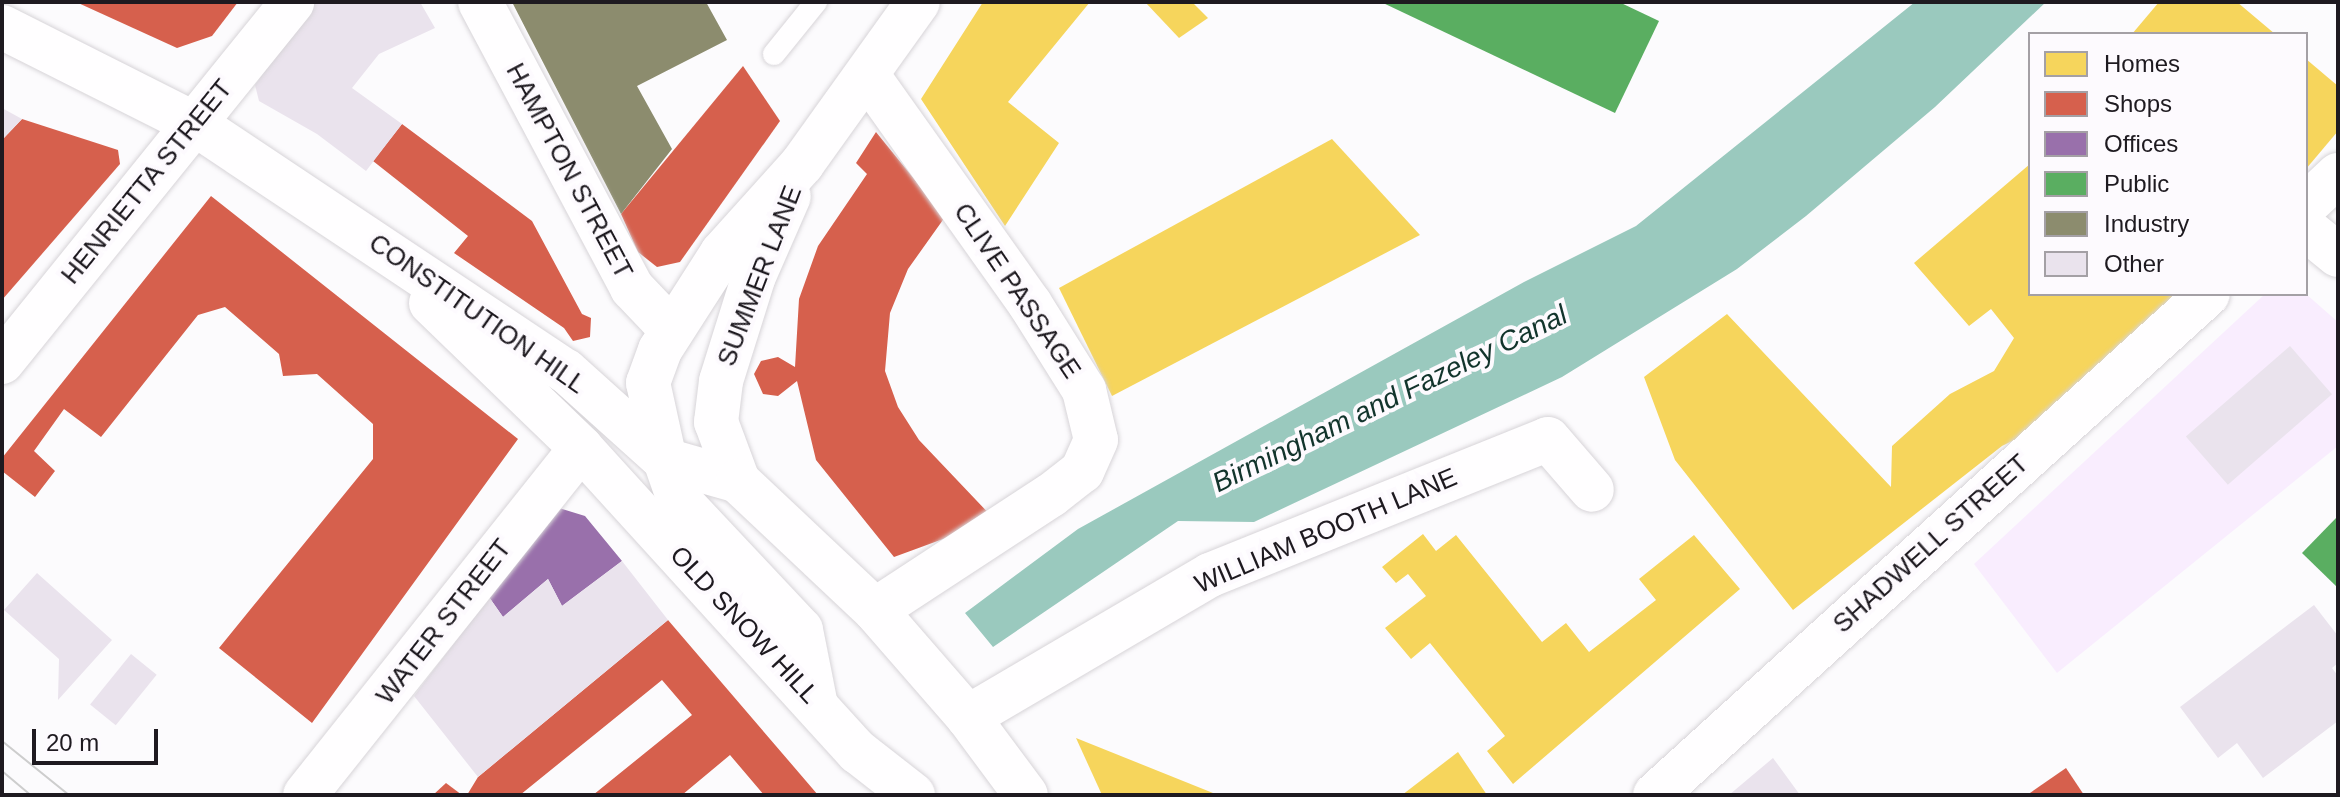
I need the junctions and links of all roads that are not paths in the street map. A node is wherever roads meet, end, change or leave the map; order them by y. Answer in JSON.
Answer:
{"nodes":[{"id":1,"x":292,"y":2,"type":"edge"},
{"id":2,"x":480,"y":2,"type":"edge"},
{"id":3,"x":816,"y":2,"type":"edge"},
{"id":4,"x":918,"y":2,"type":"edge"},
{"id":5,"x":2,"y":27,"type":"edge"},
{"id":6,"x":774,"y":54,"type":"dead end"},
{"id":7,"x":868,"y":76,"type":"junction"},
{"id":8,"x":195,"y":124,"type":"junction"},
{"id":9,"x":802,"y":164,"type":"junction"},
{"id":10,"x":2338,"y":175,"type":"edge"},
{"id":11,"x":2308,"y":203,"type":"edge"},
{"id":12,"x":2308,"y":231,"type":"edge"},
{"id":13,"x":361,"y":233,"type":"junction"},
{"id":14,"x":2338,"y":255,"type":"edge"},
{"id":15,"x":2206,"y":296,"type":"edge"},
{"id":16,"x":672,"y":330,"type":"junction"},
{"id":17,"x":2,"y":362,"type":"edge"},
{"id":18,"x":581,"y":448,"type":"junction"},
{"id":19,"x":665,"y":460,"type":"junction"},
{"id":20,"x":738,"y":481,"type":"junction"},
{"id":21,"x":1592,"y":490,"type":"dead end"},
{"id":22,"x":875,"y":610,"type":"junction"},
{"id":23,"x":816,"y":702,"type":"junction"},
{"id":24,"x":968,"y":717,"type":"junction"},
{"id":25,"x":305,"y":795,"type":"edge"},
{"id":26,"x":913,"y":795,"type":"edge"},
{"id":27,"x":1026,"y":795,"type":"edge"},
{"id":28,"x":1655,"y":795,"type":"edge"}],
"edges":[{"from":1,"to":8,"type":"street","name":"HENRIETTA STREET"},
{"from":2,"to":16,"type":"street","name":"HAMPTON STREET"},
{"from":3,"to":6,"type":"lane"},
{"from":4,"to":7,"type":"street","name":"SUMMER LANE"},
{"from":5,"to":8,"type":"street","name":"CONSTITUTION HILL"},
{"from":7,"to":9,"type":"street","name":"SUMMER LANE"},
{"from":7,"to":22,"type":"street","name":"CLIVE PASSAGE"},
{"from":8,"to":13,"type":"street","name":"CONSTITUTION HILL"},
{"from":8,"to":17,"type":"street","name":"HENRIETTA STREET"},
{"from":9,"to":16,"type":"street","name":"SUMMER LANE"},
{"from":9,"to":20,"type":"street","name":"SUMMER LANE"},
{"from":10,"to":11,"type":"street"},
{"from":12,"to":14,"type":"street"},
{"from":13,"to":18,"type":"street","name":"CONSTITUTION HILL"},
{"from":13,"to":19,"type":"street","name":"CONSTITUTION HILL"},
{"from":15,"to":28,"type":"street","name":"SHADWELL STREET"},
{"from":16,"to":19,"type":"street","name":"SUMMER LANE"},
{"from":18,"to":23,"type":"street","name":"OLD SNOW HILL"},
{"from":18,"to":25,"type":"street","name":"WATER STREET"},
{"from":19,"to":20,"type":"street","name":"CONSTITUTION HILL"},
{"from":19,"to":23,"type":"street","name":"CONSTITUTION HILL"},
{"from":20,"to":22,"type":"street","name":"CONSTITUTION HILL"},
{"from":21,"to":24,"type":"street","name":"WILLIAM BOOTH LANE"},
{"from":22,"to":24,"type":"street","name":"CONSTITUTION HILL"},
{"from":23,"to":26,"type":"street","name":"OLD SNOW HILL"},
{"from":24,"to":27,"type":"street"}]}
